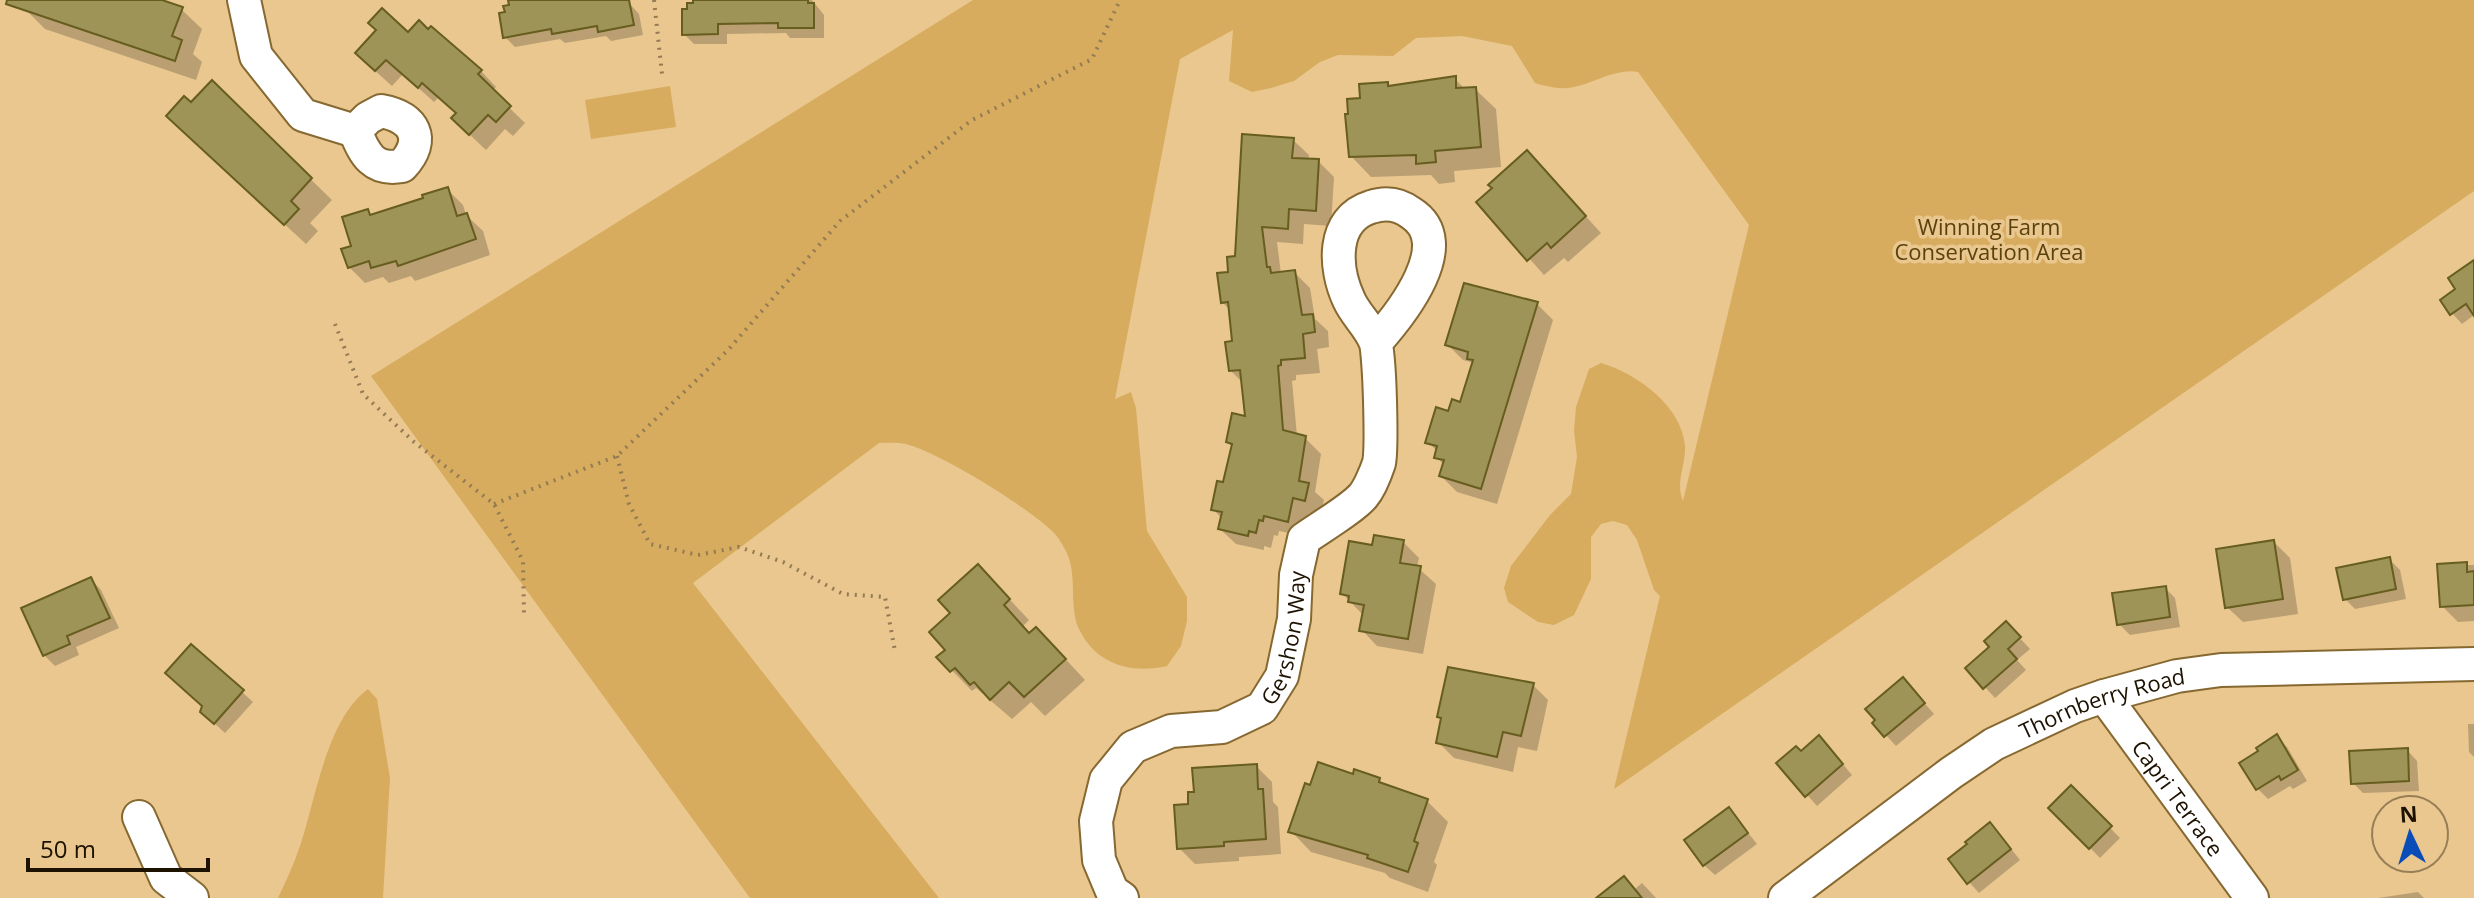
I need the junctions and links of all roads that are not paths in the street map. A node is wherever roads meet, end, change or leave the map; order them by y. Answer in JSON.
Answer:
{"nodes":[{"id":1,"x":244,"y":0,"type":"edge"},
{"id":2,"x":355,"y":131,"type":"dead end"},
{"id":3,"x":1376,"y":342,"type":"dead end"},
{"id":4,"x":2474,"y":664,"type":"edge"},
{"id":5,"x":2104,"y":696,"type":"junction"},
{"id":6,"x":139,"y":817,"type":"dead end"},
{"id":7,"x":192,"y":898,"type":"edge"},
{"id":8,"x":1122,"y":898,"type":"edge"},
{"id":9,"x":1785,"y":898,"type":"edge"},
{"id":10,"x":2252,"y":898,"type":"edge"}],
"edges":[{"from":1,"to":2,"type":"street"},
{"from":3,"to":8,"type":"street","name":"Gershon Way"},
{"from":4,"to":5,"type":"street","name":"Thornberry Road"},
{"from":5,"to":9,"type":"street","name":"Thornberry Road"},
{"from":5,"to":10,"type":"street","name":"Capri Terrace"},
{"from":6,"to":7,"type":"street"}]}
